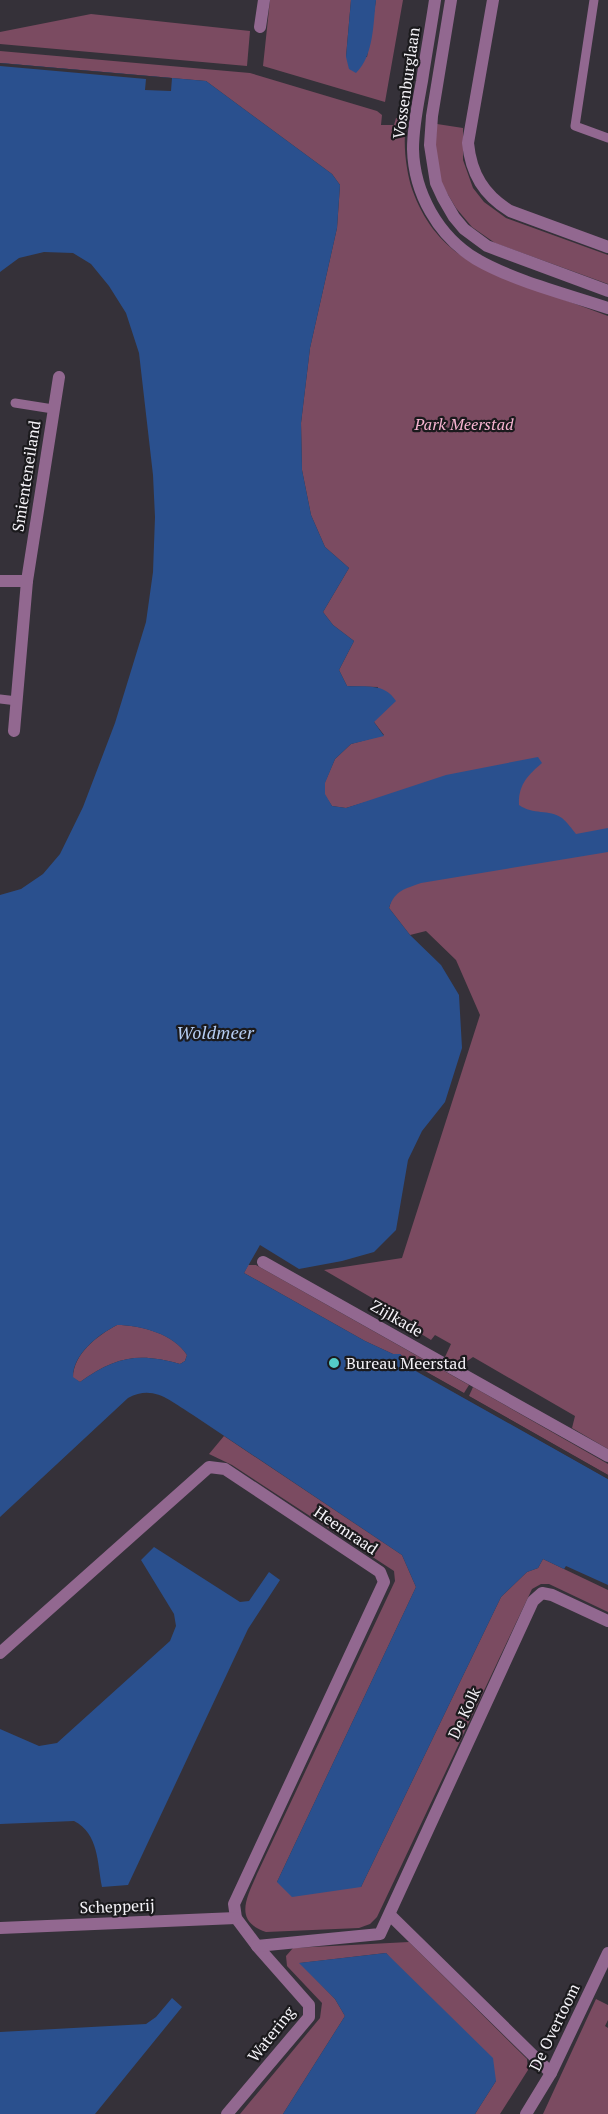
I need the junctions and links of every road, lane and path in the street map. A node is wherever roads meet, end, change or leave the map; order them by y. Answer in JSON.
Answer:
{"nodes":[{"id":1,"x":264,"y":0,"type":"edge"},
{"id":2,"x":435,"y":0,"type":"edge"},
{"id":3,"x":451,"y":0,"type":"edge"},
{"id":4,"x":493,"y":0,"type":"edge"},
{"id":5,"x":594,"y":0,"type":"edge"},
{"id":6,"x":260,"y":27,"type":"dead end"},
{"id":7,"x":608,"y":138,"type":"edge"},
{"id":8,"x":608,"y":247,"type":"edge"},
{"id":9,"x":608,"y":291,"type":"edge"},
{"id":10,"x":608,"y":309,"type":"edge"},
{"id":11,"x":59,"y":376,"type":"dead end"},
{"id":12,"x":15,"y":403,"type":"dead end"},
{"id":13,"x":53,"y":409,"type":"junction"},
{"id":14,"x":0,"y":581,"type":"edge"},
{"id":15,"x":27,"y":581,"type":"junction"},
{"id":16,"x":0,"y":699,"type":"edge"},
{"id":17,"x":17,"y":702,"type":"junction"},
{"id":18,"x":14,"y":731,"type":"dead end"},
{"id":19,"x":263,"y":1262,"type":"dead end"},
{"id":20,"x":608,"y":1456,"type":"edge"},
{"id":21,"x":608,"y":1621,"type":"edge"},
{"id":22,"x":0,"y":1653,"type":"edge"},
{"id":23,"x":390,"y":1915,"type":"junction"},
{"id":24,"x":236,"y":1918,"type":"junction"},
{"id":25,"x":0,"y":1928,"type":"edge"},
{"id":26,"x":257,"y":1946,"type":"junction"},
{"id":27,"x":608,"y":1953,"type":"edge"},
{"id":28,"x":551,"y":2073,"type":"junction"},
{"id":29,"x":227,"y":2114,"type":"edge"},
{"id":30,"x":526,"y":2114,"type":"edge"}],
"edges":[{"from":1,"to":6,"type":"street"},
{"from":2,"to":10,"type":"street","name":"Vossenburglaan"},
{"from":3,"to":9,"type":"street","name":"Vossenburglaan"},
{"from":4,"to":8,"type":"street"},
{"from":5,"to":7,"type":"lane"},
{"from":11,"to":13,"type":"street","name":"Smienteneiland"},
{"from":12,"to":13,"type":"lane"},
{"from":13,"to":15,"type":"street","name":"Smienteneiland"},
{"from":14,"to":15,"type":"street"},
{"from":15,"to":17,"type":"street","name":"Smienteneiland"},
{"from":16,"to":17,"type":"lane"},
{"from":17,"to":18,"type":"street","name":"Smienteneiland"},
{"from":19,"to":20,"type":"street","name":"Zijlkade"},
{"from":21,"to":23,"type":"street","name":"De Kolk"},
{"from":22,"to":24,"type":"street","name":"Heemraad"},
{"from":23,"to":26,"type":"street","name":"De Kolk"},
{"from":23,"to":28,"type":"street"},
{"from":24,"to":25,"type":"street","name":"Schepperij"},
{"from":24,"to":26,"type":"street"},
{"from":26,"to":29,"type":"street","name":"Watering"},
{"from":27,"to":28,"type":"street","name":"De Overtoom"},
{"from":28,"to":30,"type":"street","name":"De Overtoom"}]}
